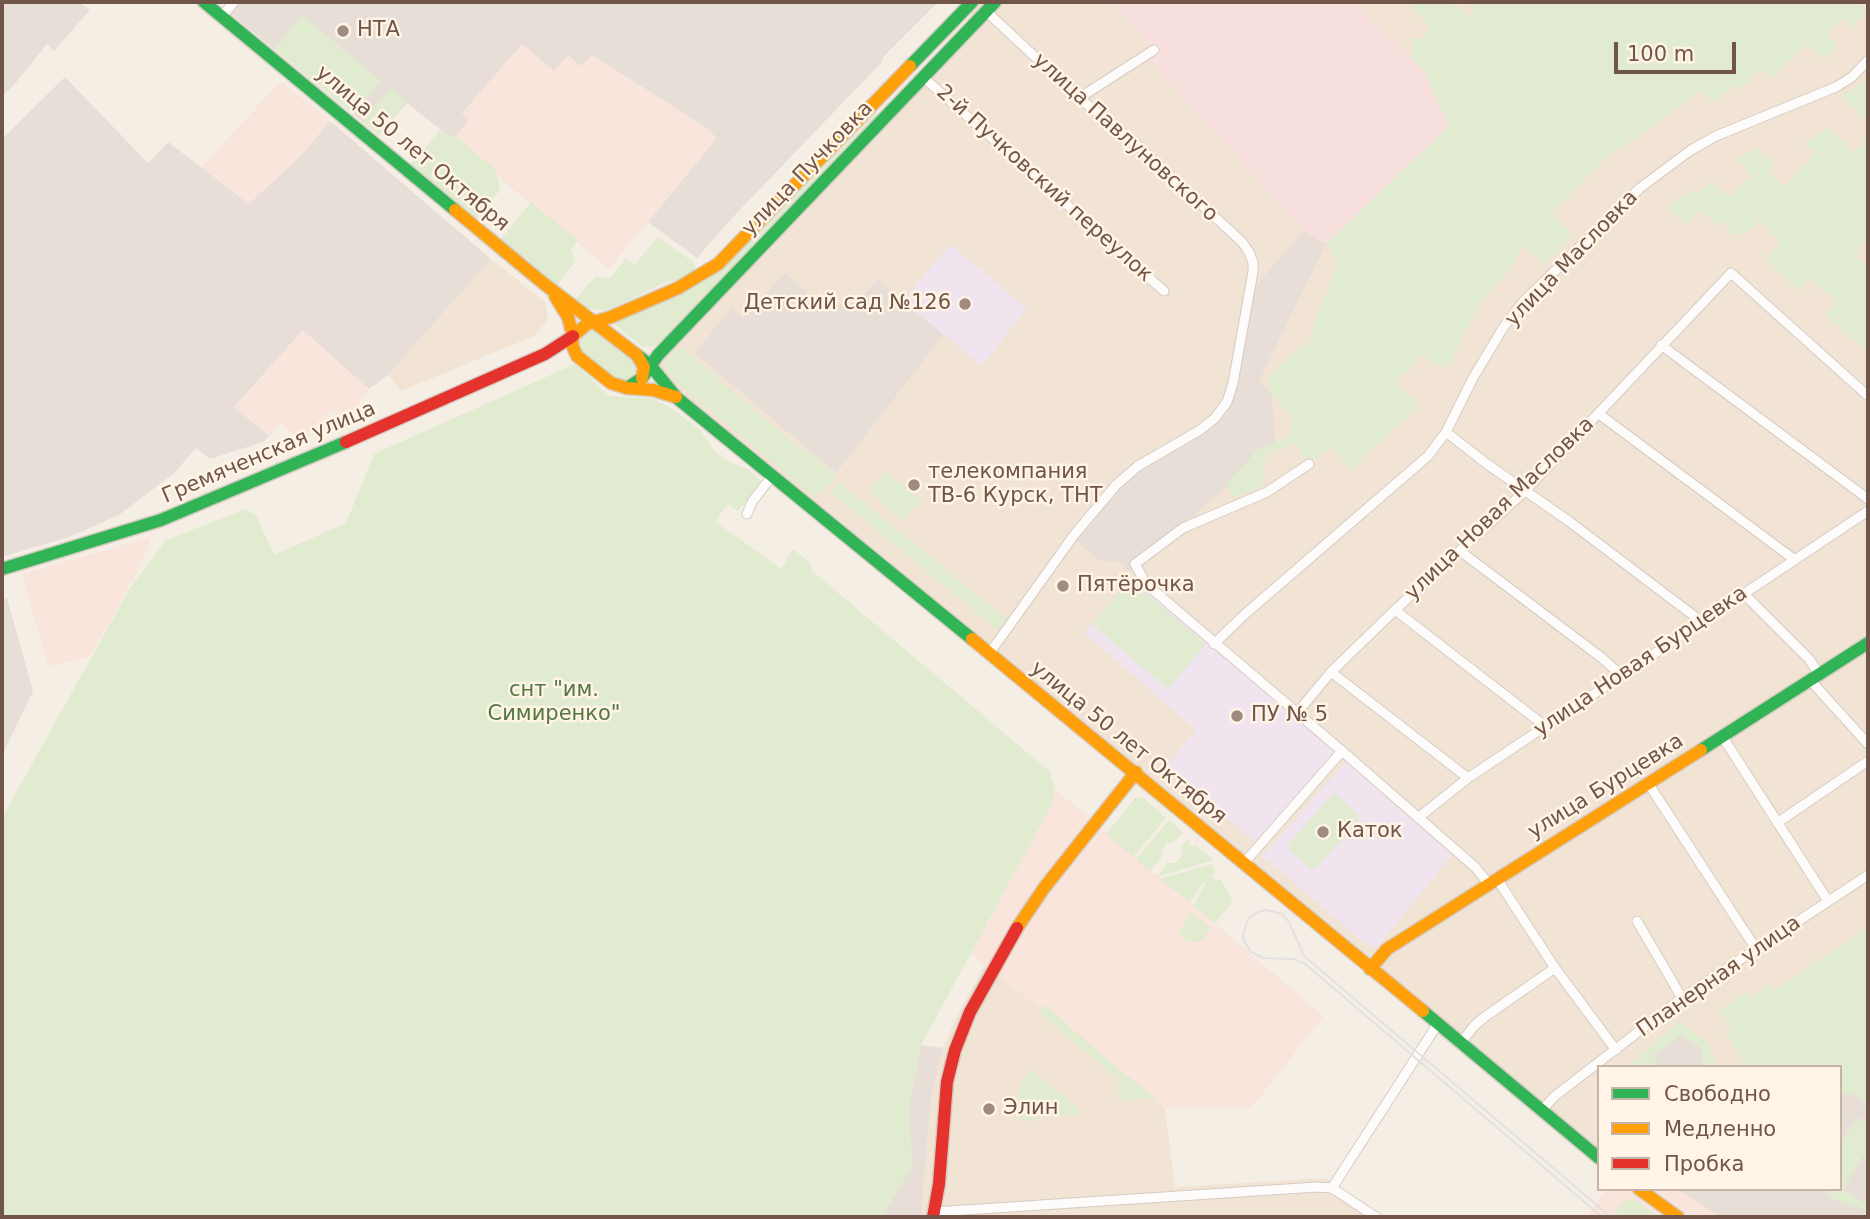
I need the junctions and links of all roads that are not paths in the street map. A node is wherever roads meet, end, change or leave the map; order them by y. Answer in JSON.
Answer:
{"nodes":[{"id":1,"x":205,"y":2,"type":"edge"},
{"id":2,"x":234,"y":2,"type":"edge"},
{"id":3,"x":972,"y":2,"type":"edge"},
{"id":4,"x":991,"y":5,"type":"edge"},
{"id":5,"x":222,"y":16,"type":"junction"},
{"id":6,"x":1153,"y":50,"type":"dead end"},
{"id":7,"x":1868,"y":60,"type":"edge"},
{"id":8,"x":923,"y":77,"type":"junction"},
{"id":9,"x":1079,"y":98,"type":"junction"},
{"id":10,"x":875,"y":100,"type":"junction"},
{"id":11,"x":889,"y":112,"type":"junction"},
{"id":12,"x":543,"y":283,"type":"junction"},
{"id":13,"x":1164,"y":291,"type":"dead end"},
{"id":14,"x":597,"y":322,"type":"junction"},
{"id":15,"x":573,"y":336,"type":"junction"},
{"id":16,"x":1661,"y":345,"type":"junction"},
{"id":17,"x":545,"y":354,"type":"junction"},
{"id":18,"x":638,"y":355,"type":"junction"},
{"id":19,"x":577,"y":356,"type":"junction"},
{"id":20,"x":650,"y":365,"type":"junction"},
{"id":21,"x":642,"y":378,"type":"junction"},
{"id":22,"x":627,"y":388,"type":"junction"},
{"id":23,"x":1868,"y":396,"type":"edge"},
{"id":24,"x":677,"y":398,"type":"junction"},
{"id":25,"x":1599,"y":414,"type":"junction"},
{"id":26,"x":1446,"y":432,"type":"junction"},
{"id":27,"x":1309,"y":464,"type":"dead end"},
{"id":28,"x":772,"y":475,"type":"junction"},
{"id":29,"x":1525,"y":491,"type":"junction"},
{"id":30,"x":1868,"y":499,"type":"edge"},
{"id":31,"x":1868,"y":511,"type":"edge"},
{"id":32,"x":747,"y":514,"type":"dead end"},
{"id":33,"x":1460,"y":551,"type":"junction"},
{"id":34,"x":1795,"y":560,"type":"junction"},
{"id":35,"x":2,"y":569,"type":"edge"},
{"id":36,"x":1744,"y":594,"type":"junction"},
{"id":37,"x":1395,"y":610,"type":"junction"},
{"id":38,"x":1702,"y":622,"type":"junction"},
{"id":39,"x":1868,"y":643,"type":"edge"},
{"id":40,"x":1214,"y":644,"type":"junction"},
{"id":41,"x":989,"y":654,"type":"junction"},
{"id":42,"x":1331,"y":672,"type":"junction"},
{"id":43,"x":1622,"y":676,"type":"junction"},
{"id":44,"x":1814,"y":677,"type":"junction"},
{"id":45,"x":1297,"y":713,"type":"junction"},
{"id":46,"x":1545,"y":726,"type":"junction"},
{"id":47,"x":1722,"y":736,"type":"junction"},
{"id":48,"x":1868,"y":744,"type":"edge"},
{"id":49,"x":1342,"y":751,"type":"junction"},
{"id":50,"x":1868,"y":761,"type":"edge"},
{"id":51,"x":1136,"y":772,"type":"junction"},
{"id":52,"x":1468,"y":778,"type":"junction"},
{"id":53,"x":1648,"y":783,"type":"junction"},
{"id":54,"x":1418,"y":818,"type":"junction"},
{"id":55,"x":1777,"y":823,"type":"junction"},
{"id":56,"x":1244,"y":863,"type":"junction"},
{"id":57,"x":1868,"y":876,"type":"edge"},
{"id":58,"x":1493,"y":881,"type":"junction"},
{"id":59,"x":1828,"y":901,"type":"junction"},
{"id":60,"x":1637,"y":921,"type":"dead end"},
{"id":61,"x":1756,"y":948,"type":"junction"},
{"id":62,"x":1555,"y":968,"type":"junction"},
{"id":63,"x":1370,"y":969,"type":"junction"},
{"id":64,"x":1682,"y":998,"type":"junction"},
{"id":65,"x":1437,"y":1025,"type":"junction"},
{"id":66,"x":1460,"y":1044,"type":"junction"},
{"id":67,"x":1615,"y":1050,"type":"junction"},
{"id":68,"x":1541,"y":1111,"type":"junction"},
{"id":69,"x":1597,"y":1156,"type":"edge"},
{"id":70,"x":1332,"y":1188,"type":"junction"},
{"id":71,"x":1642,"y":1191,"type":"edge"},
{"id":72,"x":934,"y":1216,"type":"edge"},
{"id":73,"x":1376,"y":1217,"type":"edge"},
{"id":74,"x":1678,"y":1217,"type":"edge"}],
"edges":[{"from":1,"to":5,"type":"main road","name":"улица 50 лет Октября"},
{"from":2,"to":5,"type":"street"},
{"from":3,"to":10,"type":"main road","name":"улица Пучковка"},
{"from":4,"to":8,"type":"main road","name":"улица Пучковка"},
{"from":4,"to":9,"type":"street","name":"улица Павлуновского"},
{"from":5,"to":12,"type":"main road","name":"улица 50 лет Октября"},
{"from":6,"to":9,"type":"street"},
{"from":7,"to":26,"type":"street","name":"улица Масловка"},
{"from":8,"to":11,"type":"main road","name":"улица Пучковка"},
{"from":8,"to":13,"type":"street","name":"2-й Пучковский переулок"},
{"from":9,"to":41,"type":"street","name":"улица Павлуновского"},
{"from":10,"to":11,"type":"main road"},
{"from":10,"to":14,"type":"main road","name":"улица Пучковка"},
{"from":11,"to":20,"type":"main road","name":"улица Пучковка"},
{"from":12,"to":14,"type":"main road","name":"улица 50 лет Октября"},
{"from":12,"to":15,"type":"main road"},
{"from":14,"to":15,"type":"main road","name":"улица Пучковка"},
{"from":14,"to":18,"type":"main road","name":"улица 50 лет Октября"},
{"from":15,"to":17,"type":"main road","name":"Гремяченская улица"},
{"from":15,"to":19,"type":"main road"},
{"from":16,"to":23,"type":"street","name":"улица Новая Масловка"},
{"from":16,"to":25,"type":"street","name":"улица Новая Масловка"},
{"from":16,"to":30,"type":"street"},
{"from":17,"to":19,"type":"main road"},
{"from":17,"to":35,"type":"main road","name":"Гремяченская улица"},
{"from":18,"to":20,"type":"main road","name":"улица 50 лет Октября"},
{"from":18,"to":21,"type":"main road"},
{"from":19,"to":22,"type":"main road"},
{"from":20,"to":21,"type":"main road","name":"улица Пучковка"},
{"from":20,"to":24,"type":"main road","name":"улица 50 лет Октября"},
{"from":21,"to":22,"type":"main road"},
{"from":22,"to":24,"type":"main road"},
{"from":24,"to":28,"type":"main road","name":"улица 50 лет Октября"},
{"from":25,"to":29,"type":"street","name":"улица Новая Масловка"},
{"from":25,"to":34,"type":"street"},
{"from":26,"to":29,"type":"street"},
{"from":26,"to":40,"type":"street","name":"улица Масловка"},
{"from":27,"to":40,"type":"street"},
{"from":28,"to":32,"type":"street"},
{"from":28,"to":41,"type":"main road","name":"улица 50 лет Октября"},
{"from":29,"to":33,"type":"street","name":"улица Новая Масловка"},
{"from":29,"to":38,"type":"street"},
{"from":31,"to":34,"type":"street","name":"улица Новая Бурцевка"},
{"from":33,"to":37,"type":"street","name":"улица Новая Масловка"},
{"from":33,"to":43,"type":"street"},
{"from":34,"to":36,"type":"street","name":"улица Новая Бурцевка"},
{"from":36,"to":38,"type":"street","name":"улица Новая Бурцевка"},
{"from":36,"to":44,"type":"street"},
{"from":37,"to":42,"type":"street","name":"улица Новая Масловка"},
{"from":37,"to":46,"type":"street"},
{"from":38,"to":43,"type":"street","name":"улица Новая Бурцевка"},
{"from":39,"to":44,"type":"main road","name":"улица Бурцевка"},
{"from":40,"to":45,"type":"street"},
{"from":41,"to":51,"type":"main road","name":"улица 50 лет Октября"},
{"from":42,"to":45,"type":"street","name":"улица Новая Масловка"},
{"from":42,"to":52,"type":"street"},
{"from":43,"to":46,"type":"street","name":"улица Новая Бурцевка"},
{"from":44,"to":47,"type":"main road","name":"улица Бурцевка"},
{"from":44,"to":48,"type":"street"},
{"from":45,"to":49,"type":"street"},
{"from":46,"to":52,"type":"street","name":"улица Новая Бурцевка"},
{"from":47,"to":53,"type":"main road","name":"улица Бурцевка"},
{"from":47,"to":55,"type":"street"},
{"from":49,"to":54,"type":"street"},
{"from":49,"to":56,"type":"street"},
{"from":50,"to":55,"type":"street"},
{"from":51,"to":56,"type":"main road","name":"улица 50 лет Октября"},
{"from":51,"to":72,"type":"main road"},
{"from":52,"to":54,"type":"street","name":"улица Новая Бурцевка"},
{"from":53,"to":58,"type":"main road","name":"улица Бурцевка"},
{"from":53,"to":61,"type":"street"},
{"from":54,"to":58,"type":"street"},
{"from":55,"to":59,"type":"street"},
{"from":56,"to":63,"type":"main road","name":"улица 50 лет Октября"},
{"from":57,"to":59,"type":"street","name":"Планерная улица"},
{"from":58,"to":62,"type":"street"},
{"from":58,"to":63,"type":"main road","name":"улица Бурцевка"},
{"from":59,"to":61,"type":"street","name":"Планерная улица"},
{"from":60,"to":64,"type":"street"},
{"from":61,"to":64,"type":"street","name":"Планерная улица"},
{"from":62,"to":66,"type":"street"},
{"from":62,"to":67,"type":"street"},
{"from":63,"to":65,"type":"main road","name":"улица 50 лет Октября"},
{"from":64,"to":67,"type":"street","name":"Планерная улица"},
{"from":65,"to":66,"type":"main road","name":"улица 50 лет Октября"},
{"from":65,"to":70,"type":"street"},
{"from":66,"to":68,"type":"main road","name":"улица 50 лет Октября"},
{"from":67,"to":68,"type":"street","name":"Планерная улица"},
{"from":68,"to":69,"type":"main road","name":"улица 50 лет Октября"},
{"from":70,"to":72,"type":"street"},
{"from":70,"to":73,"type":"street"},
{"from":71,"to":74,"type":"main road"}]}
